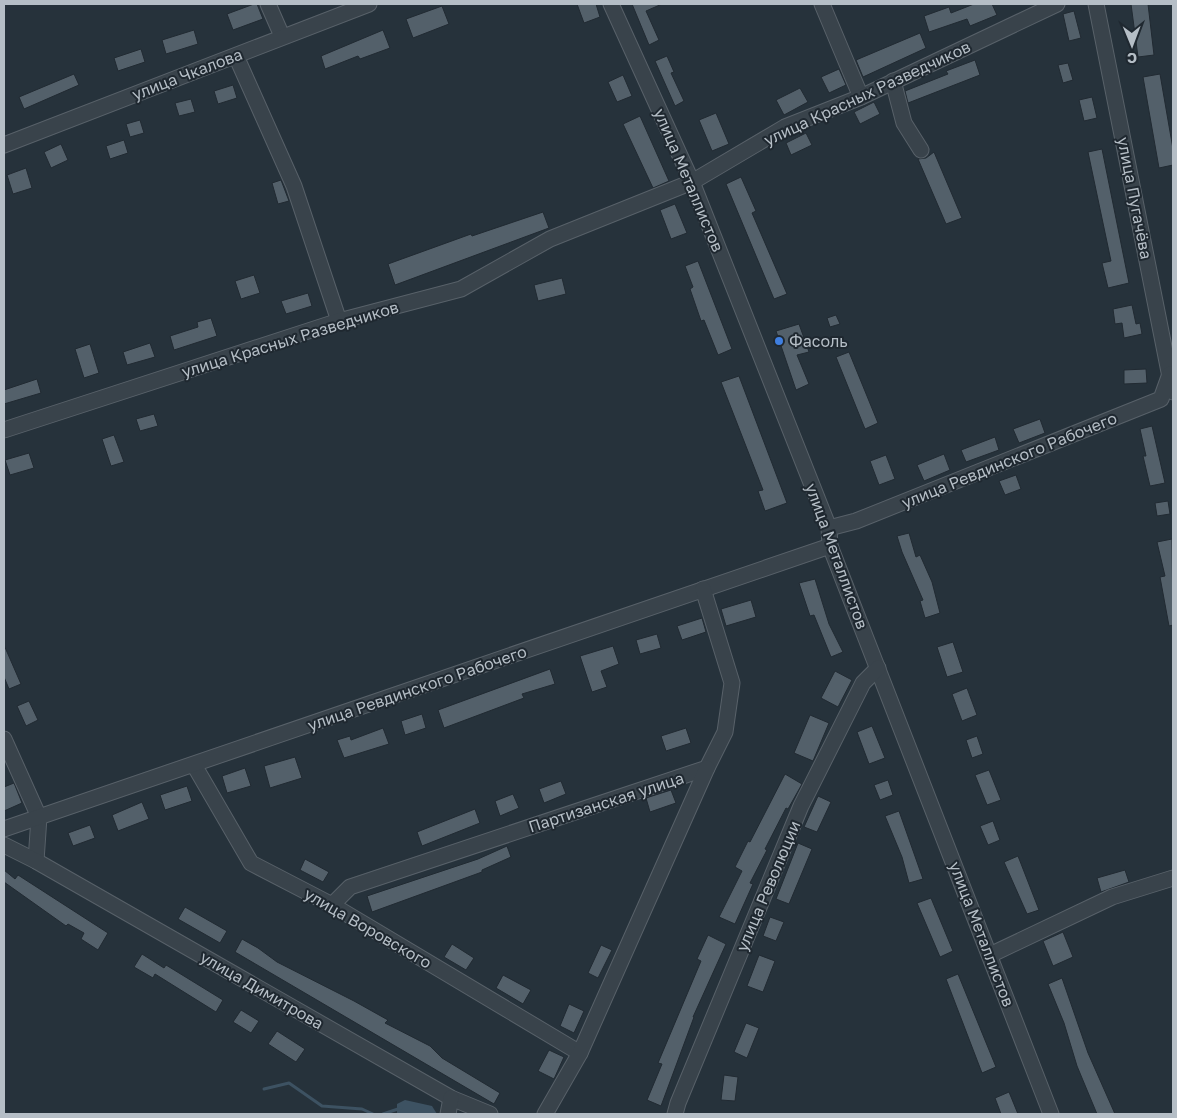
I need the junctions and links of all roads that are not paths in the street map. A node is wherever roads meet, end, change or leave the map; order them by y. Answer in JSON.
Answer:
{"nodes":[{"id":1,"x":268,"y":4,"type":"edge"},
{"id":2,"x":369,"y":4,"type":"edge"},
{"id":3,"x":611,"y":4,"type":"edge"},
{"id":4,"x":822,"y":4,"type":"edge"},
{"id":5,"x":1057,"y":4,"type":"edge"},
{"id":6,"x":1096,"y":4,"type":"edge"},
{"id":7,"x":282,"y":36,"type":"junction"},
{"id":8,"x":236,"y":56,"type":"junction"},
{"id":9,"x":893,"y":81,"type":"junction"},
{"id":10,"x":861,"y":97,"type":"junction"},
{"id":11,"x":4,"y":145,"type":"edge"},
{"id":12,"x":921,"y":150,"type":"dead end"},
{"id":13,"x":692,"y":182,"type":"junction"},
{"id":14,"x":339,"y":320,"type":"junction"},
{"id":15,"x":1172,"y":373,"type":"edge"},
{"id":16,"x":1173,"y":392,"type":"edge"},
{"id":17,"x":4,"y":430,"type":"edge"},
{"id":18,"x":829,"y":528,"type":"junction"},
{"id":19,"x":830,"y":546,"type":"junction"},
{"id":20,"x":703,"y":589,"type":"junction"},
{"id":21,"x":878,"y":668,"type":"junction"},
{"id":22,"x":4,"y":739,"type":"edge"},
{"id":23,"x":194,"y":765,"type":"junction"},
{"id":24,"x":707,"y":768,"type":"junction"},
{"id":25,"x":39,"y":817,"type":"junction"},
{"id":26,"x":4,"y":829,"type":"edge"},
{"id":27,"x":4,"y":845,"type":"edge"},
{"id":28,"x":36,"y":861,"type":"junction"},
{"id":29,"x":1173,"y":878,"type":"edge"},
{"id":30,"x":332,"y":905,"type":"junction"},
{"id":31,"x":990,"y":955,"type":"junction"},
{"id":32,"x":580,"y":1053,"type":"junction"},
{"id":33,"x":451,"y":1098,"type":"junction"},
{"id":34,"x":448,"y":1114,"type":"edge"},
{"id":35,"x":490,"y":1114,"type":"edge"},
{"id":36,"x":545,"y":1114,"type":"edge"},
{"id":37,"x":675,"y":1114,"type":"edge"},
{"id":38,"x":1051,"y":1114,"type":"edge"}],
"edges":[{"from":1,"to":7,"type":"street"},
{"from":2,"to":7,"type":"street","name":"улица Чкалова"},
{"from":3,"to":13,"type":"street","name":"улица Металлистов"},
{"from":4,"to":10,"type":"street"},
{"from":5,"to":9,"type":"street","name":"улица Красных Разведчиков"},
{"from":6,"to":15,"type":"street","name":"улица Пугачёва"},
{"from":7,"to":8,"type":"street","name":"улица Чкалова"},
{"from":8,"to":11,"type":"street","name":"улица Чкалова"},
{"from":8,"to":14,"type":"street"},
{"from":9,"to":10,"type":"street","name":"улица Красных Разведчиков"},
{"from":9,"to":12,"type":"street"},
{"from":10,"to":13,"type":"street","name":"улица Красных Разведчиков"},
{"from":13,"to":14,"type":"street","name":"улица Красных Разведчиков"},
{"from":13,"to":18,"type":"street","name":"улица Металлистов"},
{"from":14,"to":17,"type":"street","name":"улица Красных Разведчиков"},
{"from":15,"to":16,"type":"street","name":"улица Пугачёва"},
{"from":15,"to":18,"type":"street","name":"улица Ревдинского Рабочего"},
{"from":18,"to":19,"type":"street","name":"улица Металлистов"},
{"from":19,"to":20,"type":"street","name":"улица Ревдинского Рабочего"},
{"from":19,"to":21,"type":"street","name":"улица Металлистов"},
{"from":20,"to":23,"type":"street","name":"улица Ревдинского Рабочего"},
{"from":20,"to":24,"type":"street"},
{"from":21,"to":31,"type":"street","name":"улица Металлистов"},
{"from":21,"to":37,"type":"street","name":"улица Революции"},
{"from":22,"to":25,"type":"street"},
{"from":23,"to":25,"type":"street","name":"улица Ревдинского Рабочего"},
{"from":23,"to":30,"type":"street","name":"улица Воровского"},
{"from":24,"to":30,"type":"street","name":"Партизанская улица"},
{"from":24,"to":32,"type":"street"},
{"from":25,"to":26,"type":"street","name":"улица Ревдинского Рабочего"},
{"from":25,"to":28,"type":"street"},
{"from":27,"to":28,"type":"street","name":"улица Димитрова"},
{"from":28,"to":33,"type":"street","name":"улица Димитрова"},
{"from":29,"to":31,"type":"street"},
{"from":30,"to":32,"type":"street","name":"улица Воровского"},
{"from":31,"to":38,"type":"street","name":"улица Металлистов"},
{"from":32,"to":36,"type":"street"},
{"from":33,"to":34,"type":"street"},
{"from":33,"to":35,"type":"street","name":"улица Димитрова"}]}
